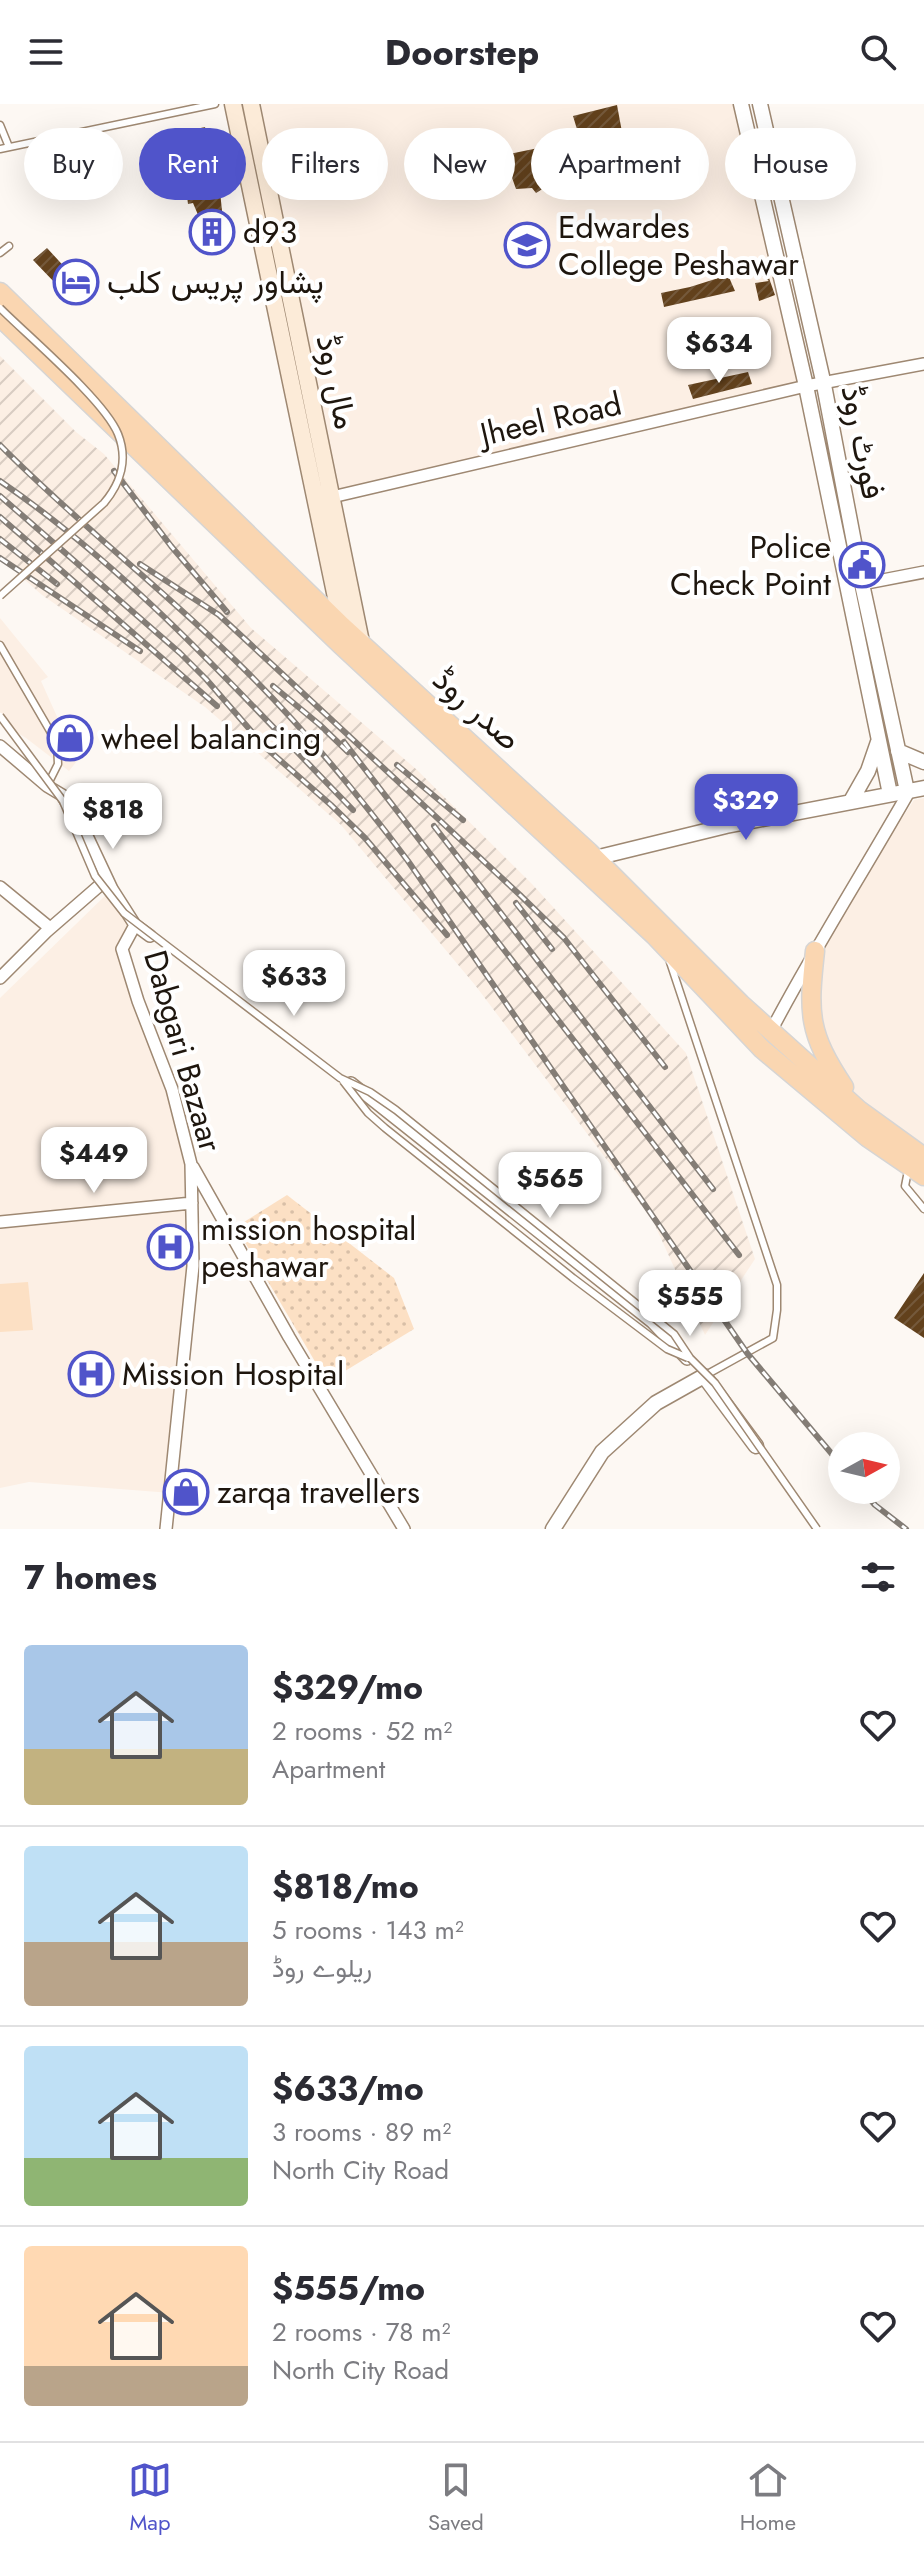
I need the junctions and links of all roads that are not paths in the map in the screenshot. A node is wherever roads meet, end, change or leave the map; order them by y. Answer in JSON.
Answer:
{"nodes":[{"id":1,"x":215,"y":104,"type":"edge"},
{"id":2,"x":233,"y":104,"type":"edge"},
{"id":3,"x":251,"y":104,"type":"edge"},
{"id":4,"x":741,"y":104,"type":"edge"},
{"id":5,"x":760,"y":104,"type":"edge"},
{"id":6,"x":0,"y":125,"type":"edge"},
{"id":7,"x":9,"y":147,"type":"junction"},
{"id":8,"x":0,"y":149,"type":"edge"},
{"id":9,"x":9,"y":246,"type":"dead end"},
{"id":10,"x":0,"y":253,"type":"edge"},
{"id":11,"x":0,"y":292,"type":"edge"},
{"id":12,"x":0,"y":308,"type":"edge"},
{"id":13,"x":0,"y":317,"type":"edge"},
{"id":14,"x":924,"y":364,"type":"edge"},
{"id":15,"x":824,"y":385,"type":"junction"},
{"id":16,"x":806,"y":386,"type":"junction"},
{"id":17,"x":332,"y":497,"type":"junction"},
{"id":18,"x":924,"y":572,"type":"edge"},
{"id":19,"x":862,"y":584,"type":"junction"},
{"id":20,"x":0,"y":596,"type":"edge"},
{"id":21,"x":342,"y":626,"type":"junction"},
{"id":22,"x":0,"y":645,"type":"edge"},
{"id":23,"x":355,"y":648,"type":"junction"},
{"id":24,"x":0,"y":716,"type":"edge"},
{"id":25,"x":879,"y":738,"type":"junction"},
{"id":26,"x":0,"y":746,"type":"edge"},
{"id":27,"x":898,"y":751,"type":"junction"},
{"id":28,"x":924,"y":762,"type":"edge"},
{"id":29,"x":47,"y":786,"type":"junction"},
{"id":30,"x":914,"y":789,"type":"edge"},
{"id":31,"x":890,"y":794,"type":"junction"},
{"id":32,"x":851,"y":801,"type":"junction"},
{"id":33,"x":595,"y":858,"type":"junction"},
{"id":34,"x":107,"y":879,"type":"junction"},
{"id":35,"x":0,"y":887,"type":"edge"},
{"id":36,"x":135,"y":925,"type":"junction"},
{"id":37,"x":50,"y":928,"type":"junction"},
{"id":38,"x":665,"y":946,"type":"junction"},
{"id":39,"x":815,"y":951,"type":"junction"},
{"id":40,"x":3,"y":970,"type":"edge"},
{"id":41,"x":771,"y":1031,"type":"junction"},
{"id":42,"x":340,"y":1078,"type":"junction"},
{"id":43,"x":859,"y":1110,"type":"junction"},
{"id":44,"x":191,"y":1164,"type":"junction"},
{"id":45,"x":919,"y":1166,"type":"edge"},
{"id":46,"x":192,"y":1203,"type":"junction"},
{"id":47,"x":924,"y":1209,"type":"edge"},
{"id":48,"x":0,"y":1222,"type":"edge"},
{"id":49,"x":690,"y":1358,"type":"junction"},
{"id":50,"x":704,"y":1376,"type":"junction"},
{"id":51,"x":166,"y":1529,"type":"edge"},
{"id":52,"x":404,"y":1529,"type":"edge"},
{"id":53,"x":553,"y":1529,"type":"edge"},
{"id":54,"x":818,"y":1529,"type":"edge"}],
"edges":[{"from":1,"to":7,"type":"lane"},
{"from":2,"to":21,"type":"main road","name":"مال روڈ"},
{"from":3,"to":17,"type":"main road","name":"مال روڈ"},
{"from":4,"to":16,"type":"street","name":"فورٹ روڈ"},
{"from":5,"to":15,"type":"street","name":"فورٹ روڈ"},
{"from":6,"to":7,"type":"lane"},
{"from":7,"to":8,"type":"lane"},
{"from":9,"to":10,"type":"lane"},
{"from":11,"to":21,"type":"main road","name":"صدر روڈ"},
{"from":12,"to":20,"type":"lane","bridge":true},
{"from":13,"to":23,"type":"main road","name":"صدر روڈ"},
{"from":14,"to":15,"type":"street","name":"Jheel Road"},
{"from":15,"to":16,"type":"street","name":"Jheel Road"},
{"from":15,"to":19,"type":"street","name":"فورٹ روڈ"},
{"from":16,"to":17,"type":"street","name":"Jheel Road"},
{"from":16,"to":25,"type":"street","name":"فورٹ روڈ"},
{"from":17,"to":23,"type":"main road","name":"مال روڈ"},
{"from":18,"to":19,"type":"street"},
{"from":19,"to":27,"type":"street","name":"فورٹ روڈ"},
{"from":21,"to":23,"type":"main road","name":"صدر روڈ"},
{"from":22,"to":29,"type":"lane"},
{"from":23,"to":33,"type":"main road","name":"صدر روڈ"},
{"from":23,"to":38,"type":"main road","name":"صدر روڈ"},
{"from":24,"to":42,"type":"lane","bridge":true},
{"from":25,"to":31,"type":"street","name":"فورٹ روڈ"},
{"from":25,"to":32,"type":"street"},
{"from":26,"to":29,"type":"street"},
{"from":27,"to":28,"type":"street"},
{"from":27,"to":30,"type":"street","name":"فورٹ روڈ"},
{"from":29,"to":34,"type":"street"},
{"from":30,"to":31,"type":"street"},
{"from":30,"to":39,"type":"street"},
{"from":31,"to":32,"type":"street"},
{"from":32,"to":33,"type":"street"},
{"from":33,"to":41,"type":"main road","name":"صدر روڈ"},
{"from":34,"to":36,"type":"street"},
{"from":34,"to":37,"type":"street"},
{"from":35,"to":37,"type":"street"},
{"from":36,"to":44,"type":"street","name":"Dabgari Bazaar"},
{"from":36,"to":50,"type":"street"},
{"from":37,"to":40,"type":"street"},
{"from":38,"to":45,"type":"main road","name":"صدر روڈ"},
{"from":38,"to":50,"type":"lane"},
{"from":39,"to":41,"type":"street"},
{"from":39,"to":43,"type":"main road"},
{"from":41,"to":43,"type":"main road","name":"صدر روڈ"},
{"from":42,"to":49,"type":"lane","bridge":true},
{"from":42,"to":49,"type":"lane","bridge":true},
{"from":43,"to":45,"type":"main road","name":"صدر روڈ"},
{"from":44,"to":46,"type":"street","name":"Dabgari Bazaar"},
{"from":44,"to":52,"type":"street"},
{"from":45,"to":47,"type":"lane"},
{"from":46,"to":48,"type":"street"},
{"from":46,"to":51,"type":"street","name":"Dabgari Bazaar"},
{"from":49,"to":54,"type":"lane","bridge":true},
{"from":50,"to":53,"type":"street"},
{"from":50,"to":54,"type":"street"}]}
